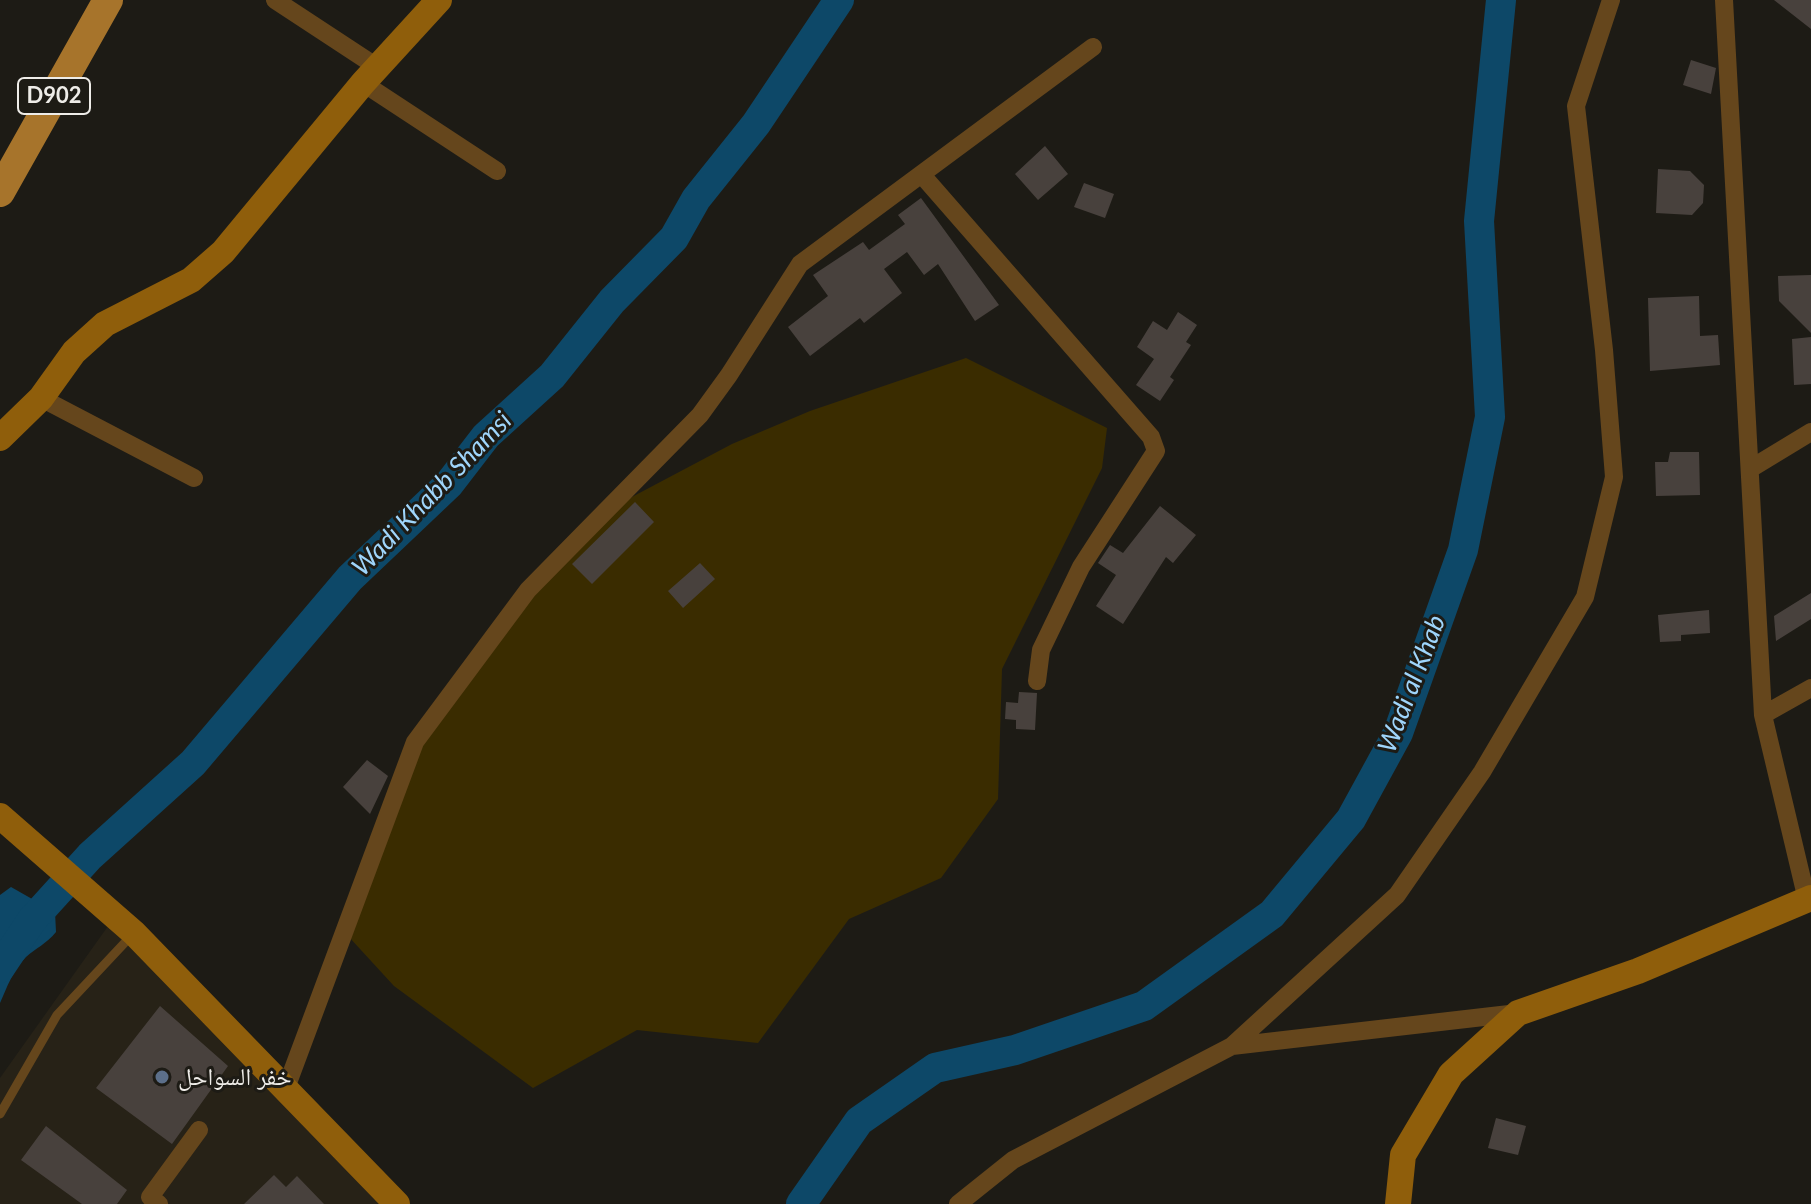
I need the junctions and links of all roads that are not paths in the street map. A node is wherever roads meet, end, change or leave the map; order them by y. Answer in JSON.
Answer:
{"nodes":[{"id":1,"x":108,"y":0,"type":"edge"},
{"id":2,"x":275,"y":0,"type":"edge"},
{"id":3,"x":439,"y":0,"type":"edge"},
{"id":4,"x":1611,"y":0,"type":"edge"},
{"id":5,"x":1724,"y":0,"type":"edge"},
{"id":6,"x":1093,"y":47,"type":"dead end"},
{"id":7,"x":370,"y":75,"type":"junction"},
{"id":8,"x":497,"y":171,"type":"dead end"},
{"id":9,"x":922,"y":175,"type":"junction"},
{"id":10,"x":0,"y":192,"type":"edge"},
{"id":11,"x":41,"y":398,"type":"junction"},
{"id":12,"x":1811,"y":432,"type":"edge"},
{"id":13,"x":0,"y":438,"type":"edge"},
{"id":14,"x":1750,"y":469,"type":"junction"},
{"id":15,"x":194,"y":478,"type":"dead end"},
{"id":16,"x":1037,"y":681,"type":"dead end"},
{"id":17,"x":1811,"y":688,"type":"edge"},
{"id":18,"x":1763,"y":715,"type":"junction"},
{"id":19,"x":0,"y":816,"type":"edge"},
{"id":20,"x":1809,"y":899,"type":"edge"},
{"id":21,"x":134,"y":933,"type":"junction"},
{"id":22,"x":1518,"y":1013,"type":"junction"},
{"id":23,"x":1232,"y":1046,"type":"junction"},
{"id":24,"x":286,"y":1088,"type":"junction"},
{"id":25,"x":0,"y":1114,"type":"edge"},
{"id":26,"x":199,"y":1130,"type":"dead end"},
{"id":27,"x":384,"y":1199,"type":"edge"},
{"id":28,"x":152,"y":1202,"type":"edge"},
{"id":29,"x":958,"y":1204,"type":"edge"},
{"id":30,"x":1398,"y":1204,"type":"edge"}],
"edges":[{"from":1,"to":10,"type":"main road","number":"D902"},
{"from":2,"to":7,"type":"street"},
{"from":3,"to":7,"type":"street"},
{"from":4,"to":23,"type":"street"},
{"from":5,"to":14,"type":"street"},
{"from":6,"to":9,"type":"street"},
{"from":7,"to":8,"type":"street"},
{"from":7,"to":11,"type":"street"},
{"from":9,"to":16,"type":"street"},
{"from":9,"to":24,"type":"street"},
{"from":11,"to":13,"type":"street"},
{"from":11,"to":15,"type":"street"},
{"from":12,"to":14,"type":"street"},
{"from":14,"to":18,"type":"street"},
{"from":17,"to":18,"type":"street"},
{"from":18,"to":20,"type":"street"},
{"from":19,"to":21,"type":"street"},
{"from":20,"to":22,"type":"street"},
{"from":21,"to":24,"type":"street"},
{"from":21,"to":25,"type":"lane"},
{"from":22,"to":23,"type":"street"},
{"from":22,"to":30,"type":"street"},
{"from":23,"to":29,"type":"street"},
{"from":24,"to":27,"type":"street"},
{"from":26,"to":28,"type":"street"}]}
